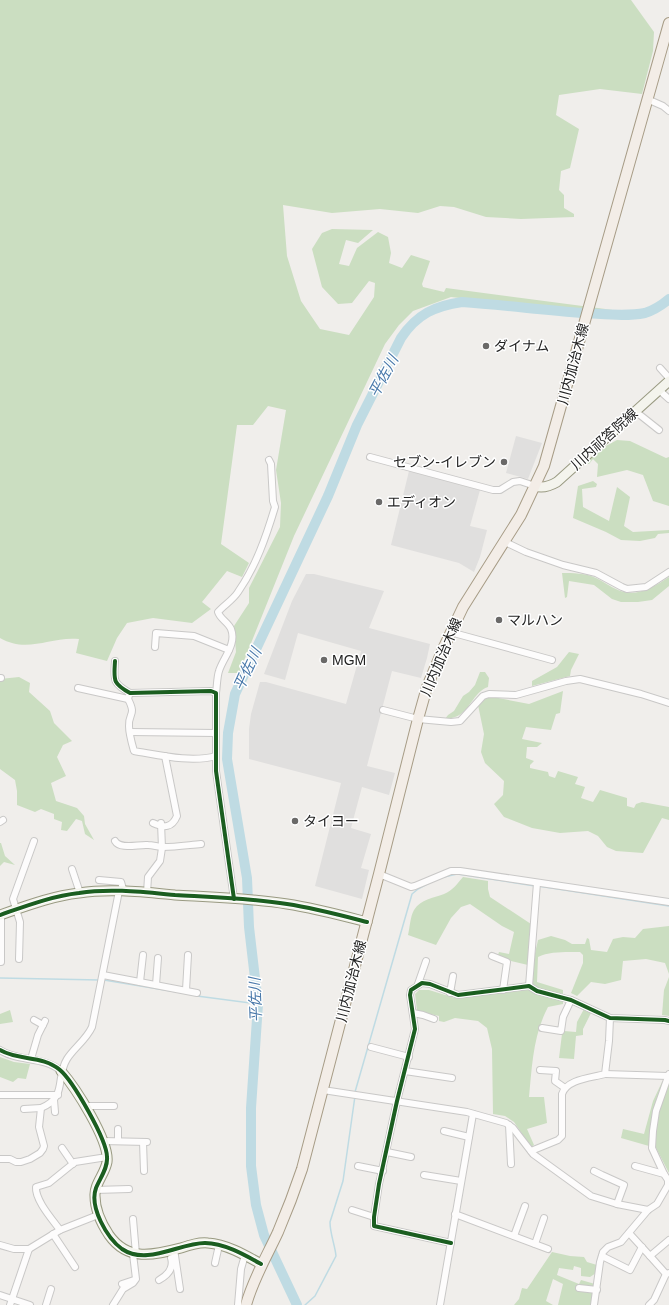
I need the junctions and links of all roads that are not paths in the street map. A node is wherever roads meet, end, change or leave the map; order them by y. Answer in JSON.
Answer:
{"nodes":[{"id":1,"x":669,"y":23,"type":"edge"},
{"id":2,"x":647,"y":99,"type":"junction"},
{"id":3,"x":669,"y":110,"type":"edge"},
{"id":4,"x":660,"y":368,"type":"dead end"},
{"id":5,"x":669,"y":380,"type":"edge"},
{"id":6,"x":659,"y":390,"type":"junction"},
{"id":7,"x":669,"y":399,"type":"edge"},
{"id":8,"x":636,"y":411,"type":"junction"},
{"id":9,"x":659,"y":430,"type":"dead end"},
{"id":10,"x":370,"y":457,"type":"dead end"},
{"id":11,"x":269,"y":460,"type":"dead end"},
{"id":12,"x":535,"y":486,"type":"junction"},
{"id":13,"x":505,"y":542,"type":"junction"},
{"id":14,"x":669,"y":572,"type":"edge"},
{"id":15,"x":450,"y":632,"type":"junction"},
{"id":16,"x":155,"y":647,"type":"dead end"},
{"id":17,"x":229,"y":650,"type":"junction"},
{"id":18,"x":552,"y":660,"type":"dead end"},
{"id":19,"x":115,"y":661,"type":"dead end"},
{"id":20,"x":78,"y":688,"type":"dead end"},
{"id":21,"x":216,"y":693,"type":"junction"},
{"id":22,"x":129,"y":696,"type":"junction"},
{"id":23,"x":669,"y":703,"type":"edge"},
{"id":24,"x":382,"y":710,"type":"dead end"},
{"id":25,"x":418,"y":719,"type":"junction"},
{"id":26,"x":130,"y":732,"type":"junction"},
{"id":27,"x":216,"y":733,"type":"junction"},
{"id":28,"x":165,"y":756,"type":"junction"},
{"id":29,"x":216,"y":756,"type":"junction"},
{"id":30,"x":154,"y":823,"type":"dead end"},
{"id":31,"x":161,"y":825,"type":"junction"},
{"id":32,"x":34,"y":841,"type":"dead end"},
{"id":33,"x":115,"y":841,"type":"dead end"},
{"id":34,"x":202,"y":844,"type":"dead end"},
{"id":35,"x":162,"y":848,"type":"junction"},
{"id":36,"x":72,"y":869,"type":"dead end"},
{"id":37,"x":380,"y":874,"type":"junction"},
{"id":38,"x":99,"y":880,"type":"dead end"},
{"id":39,"x":537,"y":885,"type":"junction"},
{"id":40,"x":122,"y":891,"type":"junction"},
{"id":41,"x":80,"y":893,"type":"junction"},
{"id":42,"x":147,"y":893,"type":"junction"},
{"id":43,"x":235,"y":899,"type":"junction"},
{"id":44,"x":669,"y":902,"type":"edge"},
{"id":45,"x":17,"y":909,"type":"junction"},
{"id":46,"x":0,"y":915,"type":"edge"},
{"id":47,"x":367,"y":922,"type":"junction"},
{"id":48,"x":143,"y":955,"type":"dead end"},
{"id":49,"x":188,"y":955,"type":"dead end"},
{"id":50,"x":492,"y":956,"type":"dead end"},
{"id":51,"x":158,"y":958,"type":"dead end"},
{"id":52,"x":20,"y":960,"type":"dead end"},
{"id":53,"x":426,"y":961,"type":"dead end"},
{"id":54,"x":1,"y":962,"type":"edge"},
{"id":55,"x":454,"y":976,"type":"dead end"},
{"id":56,"x":102,"y":978,"type":"junction"},
{"id":57,"x":140,"y":982,"type":"junction"},
{"id":58,"x":418,"y":984,"type":"junction"},
{"id":59,"x":156,"y":985,"type":"junction"},
{"id":60,"x":529,"y":986,"type":"junction"},
{"id":61,"x":186,"y":990,"type":"junction"},
{"id":62,"x":503,"y":990,"type":"junction"},
{"id":63,"x":198,"y":992,"type":"dead end"},
{"id":64,"x":450,"y":993,"type":"junction"},
{"id":65,"x":571,"y":1000,"type":"junction"},
{"id":66,"x":413,"y":1014,"type":"junction"},
{"id":67,"x":610,"y":1018,"type":"junction"},
{"id":68,"x":434,"y":1019,"type":"dead end"},
{"id":69,"x":34,"y":1020,"type":"dead end"},
{"id":70,"x":669,"y":1021,"type":"edge"},
{"id":71,"x":542,"y":1028,"type":"dead end"},
{"id":72,"x":371,"y":1047,"type":"dead end"},
{"id":73,"x":0,"y":1050,"type":"edge"},
{"id":74,"x":408,"y":1057,"type":"junction"},
{"id":75,"x":31,"y":1058,"type":"junction"},
{"id":76,"x":540,"y":1070,"type":"dead end"},
{"id":77,"x":61,"y":1071,"type":"junction"},
{"id":78,"x":405,"y":1071,"type":"junction"},
{"id":79,"x":605,"y":1074,"type":"junction"},
{"id":80,"x":669,"y":1075,"type":"edge"},
{"id":81,"x":452,"y":1078,"type":"dead end"},
{"id":82,"x":565,"y":1088,"type":"junction"},
{"id":83,"x":323,"y":1090,"type":"junction"},
{"id":84,"x":0,"y":1095,"type":"edge"},
{"id":85,"x":58,"y":1095,"type":"junction"},
{"id":86,"x":54,"y":1100,"type":"junction"},
{"id":87,"x":397,"y":1101,"type":"junction"},
{"id":88,"x":85,"y":1106,"type":"junction"},
{"id":89,"x":114,"y":1106,"type":"dead end"},
{"id":90,"x":41,"y":1108,"type":"junction"},
{"id":91,"x":24,"y":1109,"type":"dead end"},
{"id":92,"x":55,"y":1112,"type":"dead end"},
{"id":93,"x":473,"y":1114,"type":"junction"},
{"id":94,"x":509,"y":1125,"type":"junction"},
{"id":95,"x":118,"y":1130,"type":"dead end"},
{"id":96,"x":444,"y":1131,"type":"dead end"},
{"id":97,"x":469,"y":1137,"type":"junction"},
{"id":98,"x":103,"y":1141,"type":"junction"},
{"id":99,"x":118,"y":1141,"type":"junction"},
{"id":100,"x":62,"y":1148,"type":"dead end"},
{"id":101,"x":531,"y":1151,"type":"junction"},
{"id":102,"x":387,"y":1152,"type":"junction"},
{"id":103,"x":108,"y":1157,"type":"junction"},
{"id":104,"x":411,"y":1157,"type":"dead end"},
{"id":105,"x":0,"y":1159,"type":"edge"},
{"id":106,"x":73,"y":1164,"type":"junction"},
{"id":107,"x":511,"y":1164,"type":"dead end"},
{"id":108,"x":358,"y":1166,"type":"dead end"},
{"id":109,"x":635,"y":1166,"type":"dead end"},
{"id":110,"x":594,"y":1170,"type":"dead end"},
{"id":111,"x":144,"y":1171,"type":"dead end"},
{"id":112,"x":383,"y":1171,"type":"junction"},
{"id":113,"x":664,"y":1174,"type":"junction"},
{"id":114,"x":424,"y":1175,"type":"dead end"},
{"id":115,"x":461,"y":1181,"type":"junction"},
{"id":116,"x":129,"y":1189,"type":"dead end"},
{"id":117,"x":95,"y":1190,"type":"junction"},
{"id":118,"x":617,"y":1204,"type":"junction"},
{"id":119,"x":525,"y":1206,"type":"dead end"},
{"id":120,"x":352,"y":1210,"type":"dead end"},
{"id":121,"x":648,"y":1210,"type":"junction"},
{"id":122,"x":455,"y":1214,"type":"junction"},
{"id":123,"x":98,"y":1216,"type":"junction"},
{"id":124,"x":374,"y":1217,"type":"junction"},
{"id":125,"x":133,"y":1218,"type":"dead end"},
{"id":126,"x":544,"y":1218,"type":"dead end"},
{"id":127,"x":60,"y":1230,"type":"junction"},
{"id":128,"x":629,"y":1233,"type":"junction"},
{"id":129,"x":53,"y":1234,"type":"junction"},
{"id":130,"x":514,"y":1236,"type":"junction"},
{"id":131,"x":669,"y":1240,"type":"edge"},
{"id":132,"x":450,"y":1243,"type":"junction"},
{"id":133,"x":535,"y":1244,"type":"junction"},
{"id":134,"x":0,"y":1245,"type":"edge"},
{"id":135,"x":219,"y":1245,"type":"junction"},
{"id":136,"x":642,"y":1247,"type":"junction"},
{"id":137,"x":29,"y":1249,"type":"junction"},
{"id":138,"x":548,"y":1249,"type":"dead end"},
{"id":139,"x":172,"y":1250,"type":"junction"},
{"id":140,"x":134,"y":1254,"type":"junction"},
{"id":141,"x":245,"y":1255,"type":"junction"},
{"id":142,"x":602,"y":1256,"type":"junction"},
{"id":143,"x":650,"y":1256,"type":"junction"},
{"id":144,"x":262,"y":1262,"type":"junction"},
{"id":145,"x":215,"y":1263,"type":"dead end"},
{"id":146,"x":75,"y":1267,"type":"dead end"},
{"id":147,"x":667,"y":1273,"type":"edge"},
{"id":148,"x":136,"y":1279,"type":"junction"},
{"id":149,"x":159,"y":1280,"type":"dead end"},
{"id":150,"x":122,"y":1284,"type":"dead end"},
{"id":151,"x":579,"y":1288,"type":"dead end"},
{"id":152,"x":51,"y":1289,"type":"dead end"},
{"id":153,"x":180,"y":1289,"type":"dead end"},
{"id":154,"x":597,"y":1290,"type":"junction"},
{"id":155,"x":0,"y":1295,"type":"edge"},
{"id":156,"x":11,"y":1302,"type":"edge"},
{"id":157,"x":30,"y":1305,"type":"edge"},
{"id":158,"x":46,"y":1305,"type":"edge"},
{"id":159,"x":113,"y":1305,"type":"edge"},
{"id":160,"x":238,"y":1305,"type":"edge"},
{"id":161,"x":246,"y":1305,"type":"edge"},
{"id":162,"x":440,"y":1305,"type":"edge"},
{"id":163,"x":594,"y":1305,"type":"edge"},
{"id":164,"x":648,"y":1305,"type":"edge"}],
"edges":[{"from":1,"to":2,"type":"main road","name":"川内加治木線"},
{"from":2,"to":3,"type":"street"},
{"from":2,"to":12,"type":"main road","name":"川内加治木線"},
{"from":4,"to":5,"type":"street"},
{"from":5,"to":6,"type":"street","name":"川内祁答院線"},
{"from":6,"to":7,"type":"street"},
{"from":6,"to":8,"type":"street","name":"川内祁答院線"},
{"from":8,"to":9,"type":"street"},
{"from":8,"to":12,"type":"street","name":"川内祁答院線"},
{"from":10,"to":12,"type":"street"},
{"from":11,"to":17,"type":"street"},
{"from":12,"to":13,"type":"main road","name":"川内加治木線"},
{"from":13,"to":14,"type":"street"},
{"from":13,"to":15,"type":"main road","name":"川内加治木線"},
{"from":15,"to":18,"type":"street"},
{"from":15,"to":25,"type":"main road","name":"川内加治木線"},
{"from":16,"to":17,"type":"street"},
{"from":17,"to":21,"type":"street"},
{"from":19,"to":22,"type":"street"},
{"from":20,"to":22,"type":"street"},
{"from":21,"to":22,"type":"street"},
{"from":21,"to":27,"type":"street"},
{"from":22,"to":26,"type":"street"},
{"from":23,"to":25,"type":"street"},
{"from":24,"to":25,"type":"street"},
{"from":25,"to":37,"type":"main road","name":"川内加治木線"},
{"from":26,"to":27,"type":"street"},
{"from":26,"to":28,"type":"street"},
{"from":27,"to":29,"type":"street"},
{"from":28,"to":29,"type":"street"},
{"from":28,"to":31,"type":"street"},
{"from":29,"to":43,"type":"street"},
{"from":30,"to":31,"type":"street"},
{"from":31,"to":35,"type":"street"},
{"from":32,"to":45,"type":"street"},
{"from":33,"to":35,"type":"street"},
{"from":34,"to":35,"type":"street"},
{"from":35,"to":42,"type":"street"},
{"from":36,"to":41,"type":"street"},
{"from":37,"to":39,"type":"street"},
{"from":37,"to":47,"type":"main road","name":"川内加治木線"},
{"from":38,"to":40,"type":"street"},
{"from":39,"to":44,"type":"street"},
{"from":39,"to":60,"type":"street"},
{"from":40,"to":41,"type":"street"},
{"from":40,"to":42,"type":"street"},
{"from":40,"to":56,"type":"street"},
{"from":41,"to":45,"type":"street"},
{"from":42,"to":43,"type":"street"},
{"from":43,"to":47,"type":"street"},
{"from":45,"to":46,"type":"street"},
{"from":45,"to":52,"type":"street"},
{"from":46,"to":54,"type":"street"},
{"from":47,"to":83,"type":"main road","name":"川内加治木線"},
{"from":48,"to":57,"type":"street"},
{"from":49,"to":61,"type":"street"},
{"from":50,"to":62,"type":"street"},
{"from":51,"to":59,"type":"street"},
{"from":53,"to":58,"type":"street"},
{"from":55,"to":64,"type":"street"},
{"from":56,"to":57,"type":"street"},
{"from":56,"to":77,"type":"street"},
{"from":57,"to":59,"type":"street"},
{"from":58,"to":64,"type":"street"},
{"from":58,"to":66,"type":"street"},
{"from":59,"to":61,"type":"street"},
{"from":60,"to":62,"type":"street"},
{"from":60,"to":65,"type":"street"},
{"from":61,"to":63,"type":"street"},
{"from":62,"to":64,"type":"street"},
{"from":65,"to":67,"type":"street"},
{"from":65,"to":71,"type":"street"},
{"from":66,"to":68,"type":"street"},
{"from":66,"to":74,"type":"street"},
{"from":67,"to":70,"type":"street"},
{"from":67,"to":79,"type":"street"},
{"from":69,"to":75,"type":"street"},
{"from":72,"to":74,"type":"street"},
{"from":73,"to":75,"type":"street"},
{"from":74,"to":78,"type":"street"},
{"from":75,"to":77,"type":"street"},
{"from":76,"to":82,"type":"street"},
{"from":77,"to":85,"type":"street"},
{"from":77,"to":88,"type":"street"},
{"from":78,"to":81,"type":"street"},
{"from":78,"to":87,"type":"street"},
{"from":79,"to":80,"type":"street"},
{"from":79,"to":82,"type":"street"},
{"from":80,"to":113,"type":"street"},
{"from":82,"to":101,"type":"street"},
{"from":83,"to":87,"type":"street"},
{"from":83,"to":144,"type":"main road","name":"川内加治木線"},
{"from":84,"to":85,"type":"street"},
{"from":85,"to":86,"type":"street"},
{"from":86,"to":90,"type":"street"},
{"from":86,"to":92,"type":"street"},
{"from":87,"to":93,"type":"street"},
{"from":87,"to":102,"type":"street"},
{"from":88,"to":89,"type":"street"},
{"from":88,"to":98,"type":"street"},
{"from":90,"to":91,"type":"street"},
{"from":90,"to":105,"type":"street"},
{"from":93,"to":94,"type":"street"},
{"from":93,"to":97,"type":"street"},
{"from":94,"to":101,"type":"street"},
{"from":94,"to":107,"type":"street"},
{"from":95,"to":99,"type":"street"},
{"from":96,"to":97,"type":"street"},
{"from":97,"to":115,"type":"street"},
{"from":98,"to":99,"type":"street"},
{"from":98,"to":103,"type":"street"},
{"from":99,"to":111,"type":"street"},
{"from":100,"to":106,"type":"street"},
{"from":101,"to":118,"type":"street"},
{"from":102,"to":104,"type":"street"},
{"from":102,"to":112,"type":"street"},
{"from":103,"to":106,"type":"street"},
{"from":103,"to":117,"type":"street"},
{"from":106,"to":127,"type":"street"},
{"from":108,"to":112,"type":"street"},
{"from":109,"to":113,"type":"street"},
{"from":110,"to":118,"type":"street"},
{"from":112,"to":124,"type":"street"},
{"from":113,"to":121,"type":"street"},
{"from":114,"to":115,"type":"street"},
{"from":115,"to":122,"type":"street"},
{"from":116,"to":117,"type":"street"},
{"from":117,"to":123,"type":"street"},
{"from":118,"to":121,"type":"street"},
{"from":119,"to":130,"type":"street"},
{"from":120,"to":124,"type":"street"},
{"from":121,"to":128,"type":"street"},
{"from":122,"to":130,"type":"street"},
{"from":122,"to":132,"type":"street"},
{"from":123,"to":127,"type":"street"},
{"from":123,"to":140,"type":"street"},
{"from":124,"to":132,"type":"street"},
{"from":125,"to":140,"type":"street"},
{"from":126,"to":133,"type":"street"},
{"from":127,"to":129,"type":"street"},
{"from":128,"to":136,"type":"street"},
{"from":128,"to":142,"type":"street"},
{"from":129,"to":137,"type":"street"},
{"from":129,"to":146,"type":"street"},
{"from":130,"to":133,"type":"street"},
{"from":131,"to":143,"type":"street"},
{"from":132,"to":162,"type":"street"},
{"from":133,"to":138,"type":"street"},
{"from":134,"to":137,"type":"street"},
{"from":135,"to":139,"type":"street"},
{"from":135,"to":141,"type":"street"},
{"from":135,"to":145,"type":"street"},
{"from":136,"to":142,"type":"street"},
{"from":136,"to":143,"type":"street"},
{"from":137,"to":156,"type":"street"},
{"from":139,"to":140,"type":"street"},
{"from":139,"to":149,"type":"street"},
{"from":139,"to":153,"type":"street"},
{"from":140,"to":148,"type":"street"},
{"from":141,"to":144,"type":"street"},
{"from":141,"to":160,"type":"street"},
{"from":142,"to":154,"type":"street"},
{"from":143,"to":147,"type":"street"},
{"from":144,"to":161,"type":"main road","name":"川内加治木線"},
{"from":147,"to":164,"type":"street"},
{"from":148,"to":150,"type":"street"},
{"from":148,"to":159,"type":"street"},
{"from":151,"to":154,"type":"street"},
{"from":152,"to":158,"type":"street"},
{"from":154,"to":163,"type":"street"},
{"from":155,"to":156,"type":"street"},
{"from":156,"to":157,"type":"street"}]}
